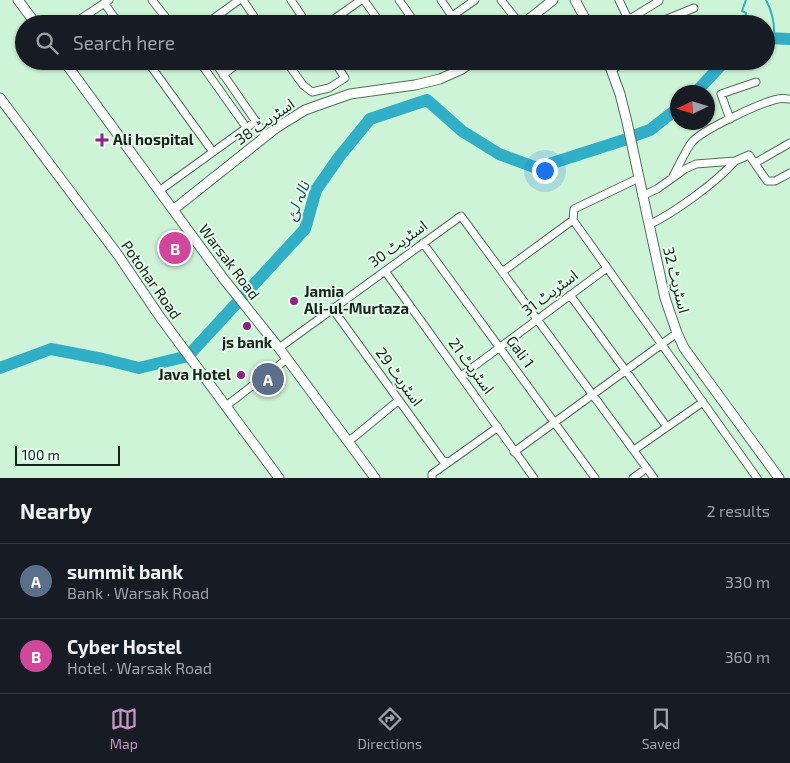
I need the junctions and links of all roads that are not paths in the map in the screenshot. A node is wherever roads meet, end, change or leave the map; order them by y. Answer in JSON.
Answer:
{"nodes":[{"id":1,"x":152,"y":0,"type":"edge"},
{"id":2,"x":241,"y":0,"type":"edge"},
{"id":3,"x":291,"y":0,"type":"edge"},
{"id":4,"x":362,"y":0,"type":"edge"},
{"id":5,"x":400,"y":0,"type":"edge"},
{"id":6,"x":441,"y":0,"type":"edge"},
{"id":7,"x":475,"y":0,"type":"edge"},
{"id":8,"x":501,"y":0,"type":"edge"},
{"id":9,"x":554,"y":0,"type":"edge"},
{"id":10,"x":575,"y":0,"type":"edge"},
{"id":11,"x":619,"y":0,"type":"edge"},
{"id":12,"x":659,"y":1,"type":"edge"},
{"id":13,"x":23,"y":2,"type":"edge"},
{"id":14,"x":107,"y":2,"type":"edge"},
{"id":15,"x":694,"y":8,"type":"dead end"},
{"id":16,"x":31,"y":15,"type":"edge"},
{"id":17,"x":86,"y":15,"type":"edge"},
{"id":18,"x":114,"y":15,"type":"edge"},
{"id":19,"x":164,"y":15,"type":"edge"},
{"id":20,"x":219,"y":15,"type":"edge"},
{"id":21,"x":253,"y":15,"type":"edge"},
{"id":22,"x":301,"y":15,"type":"edge"},
{"id":23,"x":340,"y":15,"type":"edge"},
{"id":24,"x":372,"y":15,"type":"edge"},
{"id":25,"x":410,"y":15,"type":"edge"},
{"id":26,"x":451,"y":15,"type":"edge"},
{"id":27,"x":453,"y":15,"type":"edge"},
{"id":28,"x":514,"y":15,"type":"edge"},
{"id":29,"x":533,"y":15,"type":"edge"},
{"id":30,"x":583,"y":15,"type":"edge"},
{"id":31,"x":628,"y":15,"type":"edge"},
{"id":32,"x":635,"y":15,"type":"edge"},
{"id":33,"x":678,"y":15,"type":"edge"},
{"id":34,"x":71,"y":70,"type":"edge"},
{"id":35,"x":154,"y":70,"type":"edge"},
{"id":36,"x":205,"y":70,"type":"edge"},
{"id":37,"x":220,"y":70,"type":"edge"},
{"id":38,"x":229,"y":70,"type":"edge"},
{"id":39,"x":292,"y":70,"type":"edge"},
{"id":40,"x":340,"y":70,"type":"edge"},
{"id":41,"x":460,"y":70,"type":"edge"},
{"id":42,"x":612,"y":70,"type":"edge"},
{"id":43,"x":223,"y":75,"type":"junction"},
{"id":44,"x":756,"y":82,"type":"dead end"},
{"id":45,"x":0,"y":98,"type":"edge"},
{"id":46,"x":790,"y":99,"type":"edge"},
{"id":47,"x":730,"y":118,"type":"junction"},
{"id":48,"x":256,"y":121,"type":"junction"},
{"id":49,"x":246,"y":127,"type":"junction"},
{"id":50,"x":266,"y":136,"type":"junction"},
{"id":51,"x":790,"y":143,"type":"edge"},
{"id":52,"x":213,"y":152,"type":"junction"},
{"id":53,"x":735,"y":161,"type":"junction"},
{"id":54,"x":755,"y":163,"type":"junction"},
{"id":55,"x":790,"y":173,"type":"edge"},
{"id":56,"x":639,"y":178,"type":"junction"},
{"id":57,"x":671,"y":179,"type":"junction"},
{"id":58,"x":159,"y":191,"type":"junction"},
{"id":59,"x":642,"y":196,"type":"junction"},
{"id":60,"x":173,"y":210,"type":"junction"},
{"id":61,"x":573,"y":220,"type":"junction"},
{"id":62,"x":649,"y":225,"type":"junction"},
{"id":63,"x":423,"y":243,"type":"junction"},
{"id":64,"x":607,"y":268,"type":"junction"},
{"id":65,"x":385,"y":270,"type":"junction"},
{"id":66,"x":502,"y":272,"type":"junction"},
{"id":67,"x":570,"y":295,"type":"junction"},
{"id":68,"x":332,"y":308,"type":"junction"},
{"id":69,"x":537,"y":320,"type":"junction"},
{"id":70,"x":677,"y":333,"type":"junction"},
{"id":71,"x":661,"y":344,"type":"junction"},
{"id":72,"x":499,"y":347,"type":"junction"},
{"id":73,"x":279,"y":348,"type":"junction"},
{"id":74,"x":287,"y":359,"type":"junction"},
{"id":75,"x":626,"y":370,"type":"junction"},
{"id":76,"x":461,"y":376,"type":"junction"},
{"id":77,"x":592,"y":394,"type":"junction"},
{"id":78,"x":399,"y":400,"type":"junction"},
{"id":79,"x":703,"y":402,"type":"junction"},
{"id":80,"x":226,"y":406,"type":"junction"},
{"id":81,"x":554,"y":422,"type":"junction"},
{"id":82,"x":498,"y":427,"type":"junction"},
{"id":83,"x":666,"y":427,"type":"junction"},
{"id":84,"x":348,"y":442,"type":"junction"},
{"id":85,"x":634,"y":450,"type":"junction"},
{"id":86,"x":514,"y":452,"type":"junction"},
{"id":87,"x":446,"y":462,"type":"junction"},
{"id":88,"x":647,"y":468,"type":"junction"},
{"id":89,"x":532,"y":477,"type":"edge"},
{"id":90,"x":278,"y":478,"type":"edge"},
{"id":91,"x":374,"y":478,"type":"edge"},
{"id":92,"x":432,"y":478,"type":"edge"},
{"id":93,"x":594,"y":478,"type":"edge"},
{"id":94,"x":633,"y":478,"type":"edge"},
{"id":95,"x":654,"y":478,"type":"edge"},
{"id":96,"x":757,"y":478,"type":"edge"},
{"id":97,"x":779,"y":478,"type":"edge"}],
"edges":[{"from":1,"to":19,"type":"street"},
{"from":2,"to":20,"type":"street"},
{"from":2,"to":21,"type":"street"},
{"from":3,"to":22,"type":"street"},
{"from":4,"to":23,"type":"street"},
{"from":4,"to":24,"type":"street"},
{"from":5,"to":25,"type":"street"},
{"from":6,"to":26,"type":"street"},
{"from":7,"to":27,"type":"street"},
{"from":8,"to":28,"type":"street"},
{"from":9,"to":29,"type":"street"},
{"from":10,"to":30,"type":"street"},
{"from":11,"to":31,"type":"street"},
{"from":12,"to":32,"type":"street"},
{"from":13,"to":16,"type":"street"},
{"from":14,"to":17,"type":"street"},
{"from":14,"to":18,"type":"street"},
{"from":15,"to":33,"type":"street"},
{"from":34,"to":58,"type":"street","name":"Warsak Road"},
{"from":35,"to":52,"type":"street"},
{"from":36,"to":49,"type":"street"},
{"from":37,"to":43,"type":"street"},
{"from":38,"to":43,"type":"street"},
{"from":39,"to":40,"type":"street"},
{"from":41,"to":50,"type":"street","name":"اسٹریٹ 38"},
{"from":42,"to":56,"type":"street","name":"اسٹریٹ 32"},
{"from":43,"to":48,"type":"street"},
{"from":44,"to":47,"type":"street"},
{"from":45,"to":80,"type":"street","name":"Potohar Road"},
{"from":46,"to":47,"type":"street"},
{"from":47,"to":57,"type":"street"},
{"from":48,"to":49,"type":"street"},
{"from":48,"to":50,"type":"street"},
{"from":49,"to":52,"type":"street"},
{"from":50,"to":60,"type":"street","name":"اسٹریٹ 38"},
{"from":51,"to":54,"type":"street"},
{"from":52,"to":58,"type":"street"},
{"from":53,"to":54,"type":"street"},
{"from":53,"to":57,"type":"street"},
{"from":53,"to":62,"type":"street"},
{"from":54,"to":55,"type":"street"},
{"from":56,"to":59,"type":"street","name":"اسٹریٹ 32"},
{"from":56,"to":61,"type":"street"},
{"from":57,"to":59,"type":"street"},
{"from":58,"to":60,"type":"street","name":"Warsak Road"},
{"from":59,"to":62,"type":"street","name":"اسٹریٹ 32"},
{"from":60,"to":73,"type":"street","name":"Warsak Road"},
{"from":61,"to":64,"type":"street"},
{"from":61,"to":66,"type":"street"},
{"from":62,"to":70,"type":"street","name":"اسٹریٹ 32"},
{"from":63,"to":65,"type":"street","name":"اسٹریٹ 30"},
{"from":63,"to":66,"type":"street","name":"اسٹریٹ 30"},
{"from":63,"to":72,"type":"street","name":"Gali 1"},
{"from":64,"to":67,"type":"street","name":"اسٹریٹ 31"},
{"from":64,"to":71,"type":"street"},
{"from":65,"to":68,"type":"street","name":"اسٹریٹ 30"},
{"from":65,"to":76,"type":"street","name":"اسٹریٹ 21"},
{"from":66,"to":69,"type":"street"},
{"from":67,"to":69,"type":"street","name":"اسٹریٹ 31"},
{"from":67,"to":75,"type":"street"},
{"from":68,"to":73,"type":"street","name":"اسٹریٹ 30"},
{"from":68,"to":78,"type":"street","name":"اسٹریٹ 29"},
{"from":69,"to":72,"type":"street","name":"اسٹریٹ 31"},
{"from":69,"to":77,"type":"street"},
{"from":70,"to":71,"type":"street"},
{"from":70,"to":97,"type":"street","name":"اسٹریٹ 32"},
{"from":71,"to":75,"type":"street"},
{"from":71,"to":79,"type":"street"},
{"from":72,"to":76,"type":"street","name":"اسٹریٹ 31"},
{"from":72,"to":81,"type":"street","name":"Gali 1"},
{"from":73,"to":74,"type":"street","name":"Warsak Road"},
{"from":74,"to":80,"type":"street"},
{"from":74,"to":84,"type":"street","name":"Warsak Road"},
{"from":75,"to":77,"type":"street"},
{"from":75,"to":83,"type":"street"},
{"from":76,"to":82,"type":"street","name":"اسٹریٹ 21"},
{"from":77,"to":81,"type":"street"},
{"from":77,"to":85,"type":"street"},
{"from":78,"to":84,"type":"street"},
{"from":78,"to":87,"type":"street","name":"اسٹریٹ 29"},
{"from":79,"to":83,"type":"street"},
{"from":79,"to":96,"type":"street"},
{"from":80,"to":90,"type":"street","name":"Potohar Road"},
{"from":81,"to":86,"type":"street"},
{"from":81,"to":93,"type":"street","name":"Gali 1"},
{"from":82,"to":86,"type":"street","name":"اسٹریٹ 21"},
{"from":82,"to":87,"type":"street"},
{"from":83,"to":85,"type":"street"},
{"from":84,"to":91,"type":"street","name":"Warsak Road"},
{"from":85,"to":88,"type":"street"},
{"from":86,"to":89,"type":"street","name":"اسٹریٹ 21"},
{"from":87,"to":92,"type":"street"},
{"from":88,"to":94,"type":"street"},
{"from":88,"to":95,"type":"street"}]}
